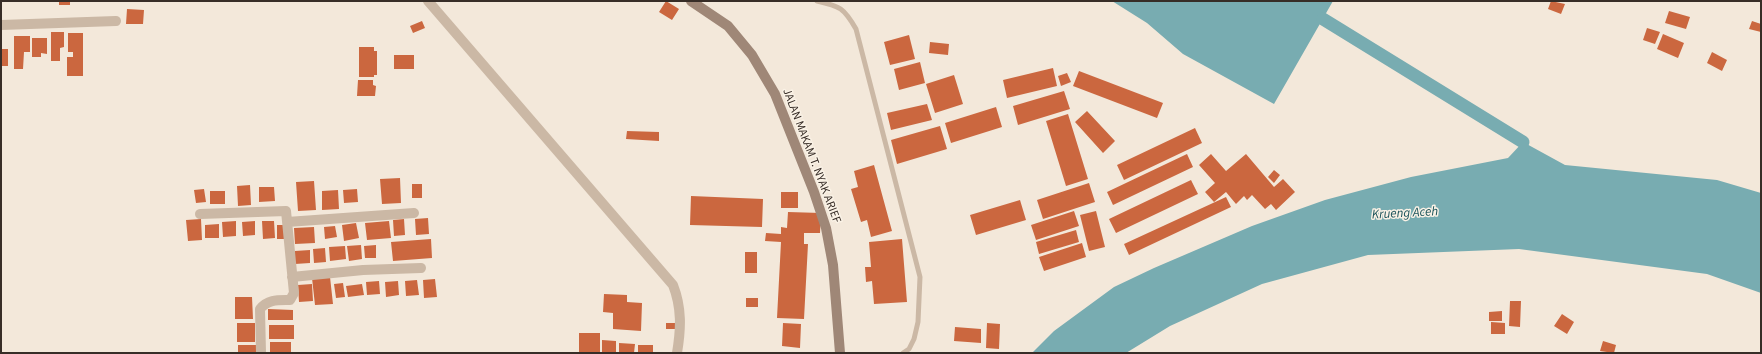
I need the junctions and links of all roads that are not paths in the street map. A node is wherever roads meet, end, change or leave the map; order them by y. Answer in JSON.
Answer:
{"nodes":[{"id":1,"x":428,"y":1,"type":"edge"},
{"id":2,"x":692,"y":1,"type":"edge"},
{"id":3,"x":817,"y":1,"type":"edge"},
{"id":4,"x":116,"y":21,"type":"dead end"},
{"id":5,"x":1,"y":25,"type":"edge"},
{"id":6,"x":414,"y":213,"type":"dead end"},
{"id":7,"x":200,"y":214,"type":"dead end"},
{"id":8,"x":287,"y":222,"type":"junction"},
{"id":9,"x":421,"y":268,"type":"dead end"},
{"id":10,"x":292,"y":277,"type":"junction"},
{"id":11,"x":261,"y":353,"type":"edge"},
{"id":12,"x":677,"y":353,"type":"edge"},
{"id":13,"x":840,"y":353,"type":"edge"},
{"id":14,"x":903,"y":353,"type":"edge"}],
"edges":[{"from":1,"to":12,"type":"street"},
{"from":2,"to":13,"type":"street","name":"JALAN MAKAM T. NYAK ARIEF"},
{"from":3,"to":14,"type":"lane"},
{"from":4,"to":5,"type":"street"},
{"from":6,"to":8,"type":"street"},
{"from":7,"to":8,"type":"street"},
{"from":8,"to":10,"type":"street"},
{"from":9,"to":10,"type":"street"},
{"from":10,"to":11,"type":"street"}]}
